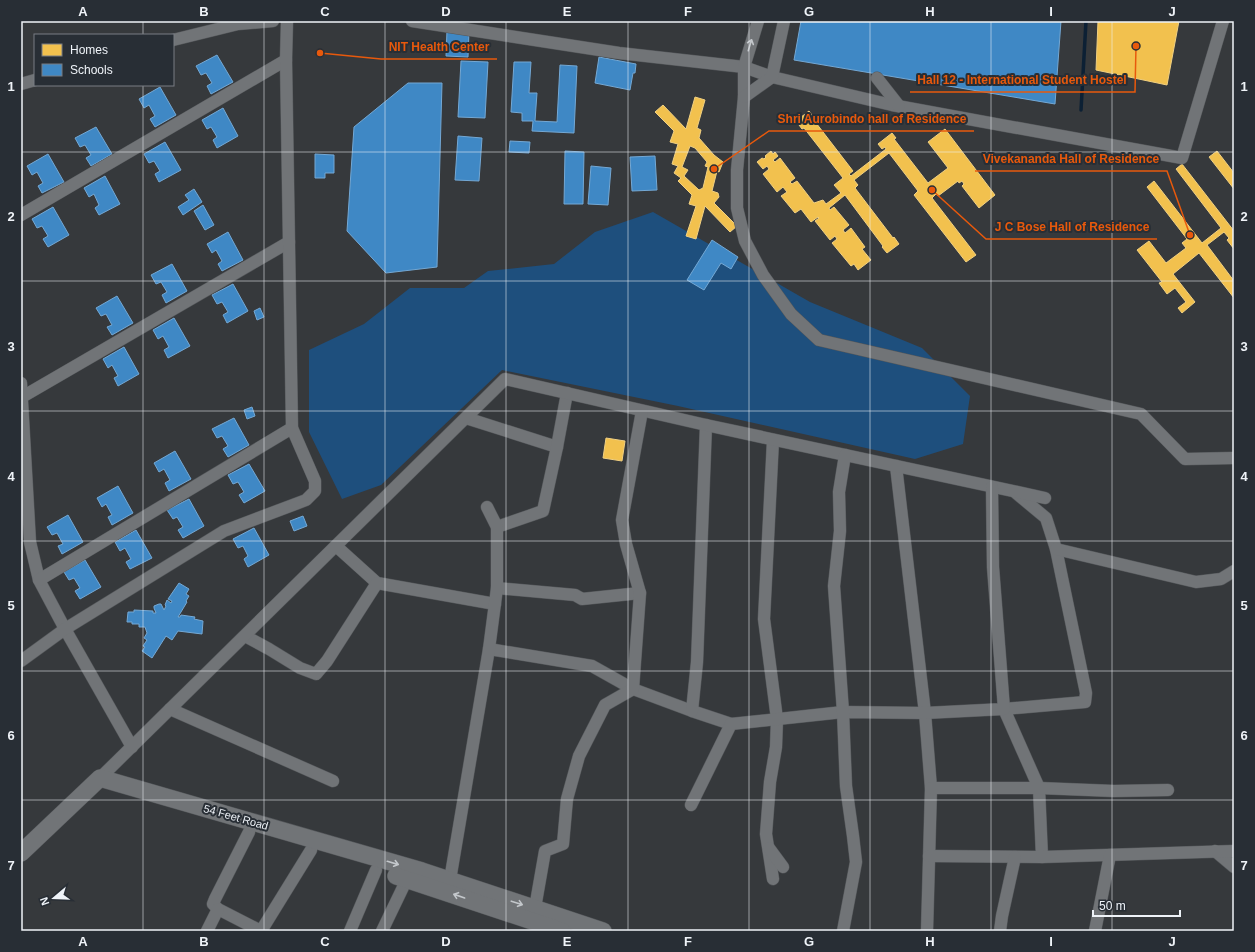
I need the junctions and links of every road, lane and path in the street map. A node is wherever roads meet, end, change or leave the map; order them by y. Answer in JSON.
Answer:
{"nodes":[{"id":1,"x":273,"y":21,"type":"edge"},
{"id":2,"x":287,"y":21,"type":"edge"},
{"id":3,"x":416,"y":21,"type":"edge"},
{"id":4,"x":758,"y":21,"type":"edge"},
{"id":5,"x":784,"y":21,"type":"edge"},
{"id":6,"x":1223,"y":21,"type":"edge"},
{"id":7,"x":174,"y":40,"type":"edge"},
{"id":8,"x":286,"y":60,"type":"junction"},
{"id":9,"x":744,"y":67,"type":"junction"},
{"id":10,"x":772,"y":77,"type":"junction"},
{"id":11,"x":877,"y":78,"type":"dead end"},
{"id":12,"x":34,"y":80,"type":"edge"},
{"id":13,"x":21,"y":84,"type":"edge"},
{"id":14,"x":744,"y":97,"type":"junction"},
{"id":15,"x":899,"y":106,"type":"junction"},
{"id":16,"x":21,"y":215,"type":"edge"},
{"id":17,"x":289,"y":242,"type":"junction"},
{"id":18,"x":21,"y":383,"type":"edge"},
{"id":19,"x":567,"y":393,"type":"junction"},
{"id":20,"x":22,"y":397,"type":"edge"},
{"id":21,"x":642,"y":411,"type":"junction"},
{"id":22,"x":466,"y":418,"type":"junction"},
{"id":23,"x":706,"y":425,"type":"junction"},
{"id":24,"x":292,"y":428,"type":"junction"},
{"id":25,"x":773,"y":440,"type":"junction"},
{"id":26,"x":557,"y":447,"type":"junction"},
{"id":27,"x":845,"y":455,"type":"junction"},
{"id":28,"x":1234,"y":458,"type":"edge"},
{"id":29,"x":896,"y":466,"type":"junction"},
{"id":30,"x":992,"y":487,"type":"junction"},
{"id":31,"x":1013,"y":491,"type":"junction"},
{"id":32,"x":1045,"y":498,"type":"dead end"},
{"id":33,"x":488,"y":506,"type":"dead end"},
{"id":34,"x":25,"y":509,"type":"edge"},
{"id":35,"x":497,"y":526,"type":"junction"},
{"id":36,"x":336,"y":546,"type":"junction"},
{"id":37,"x":1056,"y":549,"type":"junction"},
{"id":38,"x":1234,"y":571,"type":"edge"},
{"id":39,"x":39,"y":580,"type":"junction"},
{"id":40,"x":377,"y":583,"type":"junction"},
{"id":41,"x":497,"y":588,"type":"junction"},
{"id":42,"x":640,"y":593,"type":"junction"},
{"id":43,"x":495,"y":604,"type":"junction"},
{"id":44,"x":66,"y":629,"type":"junction"},
{"id":45,"x":245,"y":636,"type":"junction"},
{"id":46,"x":489,"y":650,"type":"junction"},
{"id":47,"x":21,"y":661,"type":"edge"},
{"id":48,"x":633,"y":688,"type":"junction"},
{"id":49,"x":170,"y":709,"type":"junction"},
{"id":50,"x":1004,"y":709,"type":"junction"},
{"id":51,"x":692,"y":711,"type":"junction"},
{"id":52,"x":843,"y":712,"type":"junction"},
{"id":53,"x":925,"y":713,"type":"junction"},
{"id":54,"x":776,"y":719,"type":"junction"},
{"id":55,"x":730,"y":724,"type":"junction"},
{"id":56,"x":132,"y":747,"type":"junction"},
{"id":57,"x":100,"y":778,"type":"junction"},
{"id":58,"x":333,"y":781,"type":"dead end"},
{"id":59,"x":931,"y":788,"type":"junction"},
{"id":60,"x":1039,"y":788,"type":"junction"},
{"id":61,"x":1168,"y":790,"type":"dead end"},
{"id":62,"x":194,"y":805,"type":"junction"},
{"id":63,"x":691,"y":805,"type":"dead end"},
{"id":64,"x":249,"y":832,"type":"junction"},
{"id":65,"x":768,"y":847,"type":"junction"},
{"id":66,"x":311,"y":850,"type":"junction"},
{"id":67,"x":1215,"y":851,"type":"junction"},
{"id":68,"x":1234,"y":851,"type":"edge"},
{"id":69,"x":21,"y":853,"type":"edge"},
{"id":70,"x":1110,"y":855,"type":"junction"},
{"id":71,"x":929,"y":856,"type":"junction"},
{"id":72,"x":1015,"y":857,"type":"junction"},
{"id":73,"x":1042,"y":858,"type":"junction"},
{"id":74,"x":783,"y":867,"type":"dead end"},
{"id":75,"x":1234,"y":867,"type":"edge"},
{"id":76,"x":376,"y":870,"type":"junction"},
{"id":77,"x":773,"y":878,"type":"dead end"},
{"id":78,"x":407,"y":879,"type":"junction"},
{"id":79,"x":450,"y":880,"type":"junction"},
{"id":80,"x":535,"y":908,"type":"junction"},
{"id":81,"x":218,"y":909,"type":"junction"},
{"id":82,"x":207,"y":931,"type":"edge"},
{"id":83,"x":262,"y":931,"type":"edge"},
{"id":84,"x":350,"y":931,"type":"edge"},
{"id":85,"x":382,"y":931,"type":"edge"},
{"id":86,"x":562,"y":931,"type":"edge"},
{"id":87,"x":603,"y":931,"type":"edge"},
{"id":88,"x":843,"y":931,"type":"edge"},
{"id":89,"x":927,"y":931,"type":"edge"},
{"id":90,"x":1000,"y":931,"type":"edge"},
{"id":91,"x":1095,"y":931,"type":"edge"}],
"edges":[{"from":1,"to":7,"type":"street"},
{"from":2,"to":8,"type":"street"},
{"from":3,"to":9,"type":"street"},
{"from":9,"to":4,"type":"street","one_way":true},
{"from":5,"to":10,"type":"street"},
{"from":6,"to":15,"type":"street"},
{"from":8,"to":16,"type":"street"},
{"from":8,"to":17,"type":"street"},
{"from":9,"to":10,"type":"street"},
{"from":9,"to":14,"type":"street"},
{"from":10,"to":14,"type":"street"},
{"from":10,"to":15,"type":"street"},
{"from":11,"to":15,"type":"street"},
{"from":12,"to":13,"type":"street"},
{"from":14,"to":28,"type":"street"},
{"from":17,"to":20,"type":"street"},
{"from":17,"to":24,"type":"street"},
{"from":18,"to":20,"type":"street"},
{"from":19,"to":21,"type":"street"},
{"from":19,"to":22,"type":"street"},
{"from":19,"to":26,"type":"street"},
{"from":20,"to":34,"type":"street"},
{"from":21,"to":23,"type":"street"},
{"from":21,"to":42,"type":"street"},
{"from":22,"to":26,"type":"street"},
{"from":22,"to":36,"type":"street"},
{"from":23,"to":25,"type":"street"},
{"from":23,"to":51,"type":"street"},
{"from":24,"to":39,"type":"street"},
{"from":24,"to":44,"type":"street"},
{"from":25,"to":27,"type":"street"},
{"from":25,"to":54,"type":"street"},
{"from":26,"to":35,"type":"street"},
{"from":27,"to":29,"type":"street"},
{"from":27,"to":52,"type":"street"},
{"from":29,"to":30,"type":"street"},
{"from":29,"to":53,"type":"street"},
{"from":30,"to":31,"type":"street"},
{"from":30,"to":50,"type":"street"},
{"from":31,"to":32,"type":"street"},
{"from":31,"to":37,"type":"street"},
{"from":33,"to":35,"type":"street"},
{"from":34,"to":39,"type":"street"},
{"from":35,"to":41,"type":"street"},
{"from":36,"to":40,"type":"street"},
{"from":36,"to":45,"type":"street"},
{"from":37,"to":38,"type":"street"},
{"from":37,"to":50,"type":"street"},
{"from":39,"to":44,"type":"street"},
{"from":40,"to":43,"type":"street"},
{"from":40,"to":45,"type":"street"},
{"from":41,"to":42,"type":"street"},
{"from":41,"to":43,"type":"street"},
{"from":42,"to":48,"type":"street"},
{"from":43,"to":46,"type":"street"},
{"from":44,"to":47,"type":"street"},
{"from":44,"to":56,"type":"street"},
{"from":45,"to":49,"type":"street"},
{"from":46,"to":48,"type":"street"},
{"from":46,"to":79,"type":"street"},
{"from":48,"to":51,"type":"street"},
{"from":48,"to":80,"type":"street"},
{"from":49,"to":56,"type":"street"},
{"from":49,"to":58,"type":"street"},
{"from":50,"to":53,"type":"street"},
{"from":50,"to":60,"type":"street"},
{"from":51,"to":55,"type":"street"},
{"from":52,"to":53,"type":"street"},
{"from":52,"to":54,"type":"street"},
{"from":52,"to":88,"type":"street"},
{"from":53,"to":59,"type":"street"},
{"from":54,"to":55,"type":"street"},
{"from":54,"to":65,"type":"street"},
{"from":55,"to":63,"type":"street"},
{"from":56,"to":57,"type":"street"},
{"from":57,"to":62,"type":"street"},
{"from":57,"to":69,"type":"street"},
{"from":59,"to":60,"type":"street"},
{"from":59,"to":71,"type":"street"},
{"from":60,"to":61,"type":"street"},
{"from":60,"to":73,"type":"street"},
{"from":62,"to":64,"type":"street","name":"54 Feet Road"},
{"from":62,"to":79,"type":"street","name":"54 Feet Road","one_way":true},
{"from":64,"to":66,"type":"street","name":"54 Feet Road"},
{"from":64,"to":81,"type":"street"},
{"from":65,"to":74,"type":"street"},
{"from":65,"to":77,"type":"street"},
{"from":66,"to":76,"type":"street","name":"54 Feet Road"},
{"from":66,"to":83,"type":"street"},
{"from":67,"to":68,"type":"street"},
{"from":67,"to":70,"type":"street"},
{"from":67,"to":75,"type":"street"},
{"from":70,"to":73,"type":"street"},
{"from":70,"to":91,"type":"street"},
{"from":71,"to":72,"type":"street"},
{"from":71,"to":89,"type":"street"},
{"from":72,"to":73,"type":"street"},
{"from":72,"to":90,"type":"street"},
{"from":76,"to":78,"type":"street","name":"54 Feet Road"},
{"from":76,"to":84,"type":"street"},
{"from":78,"to":85,"type":"street"},
{"from":86,"to":78,"type":"street","name":"54 Feet Road","one_way":true},
{"from":79,"to":80,"type":"street","name":"54 Feet Road","one_way":true},
{"from":80,"to":87,"type":"street","name":"54 Feet Road"},
{"from":81,"to":82,"type":"street"},
{"from":81,"to":83,"type":"street"}]}
